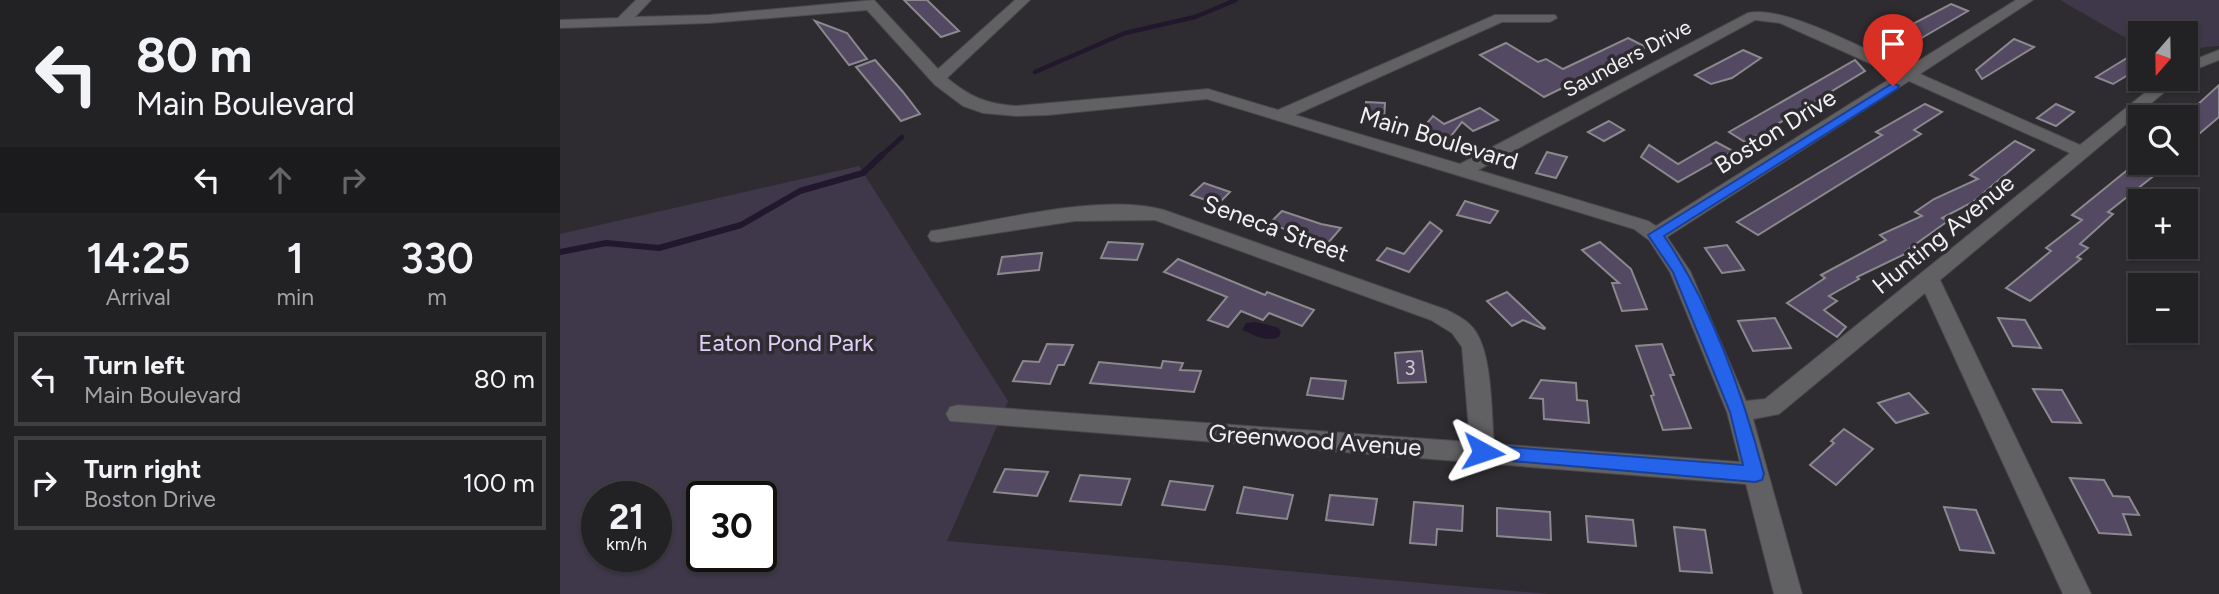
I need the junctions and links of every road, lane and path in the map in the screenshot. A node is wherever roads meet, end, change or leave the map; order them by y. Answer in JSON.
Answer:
{"nodes":[{"id":1,"x":644,"y":0,"type":"edge"},
{"id":2,"x":1023,"y":0,"type":"edge"},
{"id":3,"x":2026,"y":0,"type":"edge"},
{"id":4,"x":868,"y":2,"type":"edge"},
{"id":5,"x":1550,"y":18,"type":"dead end"},
{"id":6,"x":623,"y":21,"type":"junction"},
{"id":7,"x":560,"y":24,"type":"edge"},
{"id":8,"x":2219,"y":55,"type":"edge"},
{"id":9,"x":2198,"y":63,"type":"edge"},
{"id":10,"x":939,"y":77,"type":"junction"},
{"id":11,"x":1909,"y":77,"type":"junction"},
{"id":12,"x":2158,"y":91,"type":"edge"},
{"id":13,"x":1281,"y":115,"type":"junction"},
{"id":14,"x":2084,"y":153,"type":"junction"},
{"id":15,"x":1462,"y":171,"type":"junction"},
{"id":16,"x":1656,"y":235,"type":"junction"},
{"id":17,"x":938,"y":236,"type":"dead end"},
{"id":18,"x":1929,"y":279,"type":"junction"},
{"id":19,"x":1739,"y":412,"type":"junction"},
{"id":20,"x":958,"y":414,"type":"dead end"},
{"id":21,"x":1483,"y":452,"type":"junction"},
{"id":22,"x":1755,"y":474,"type":"junction"},
{"id":23,"x":1788,"y":594,"type":"edge"},
{"id":24,"x":2077,"y":594,"type":"edge"}],
"edges":[{"from":1,"to":6,"type":"street"},
{"from":2,"to":10,"type":"street"},
{"from":3,"to":11,"type":"street","name":"Boston Drive"},
{"from":4,"to":6,"type":"street"},
{"from":4,"to":10,"type":"street","name":"Main Boulevard"},
{"from":5,"to":13,"type":"street"},
{"from":6,"to":7,"type":"street"},
{"from":8,"to":9,"type":"street"},
{"from":10,"to":13,"type":"street","name":"Main Boulevard"},
{"from":11,"to":14,"type":"street","name":"Saunders Drive"},
{"from":11,"to":15,"type":"street","name":"Saunders Drive"},
{"from":11,"to":16,"type":"street","name":"Boston Drive"},
{"from":12,"to":14,"type":"street","name":"Hunting Avenue"},
{"from":13,"to":15,"type":"street","name":"Main Boulevard"},
{"from":14,"to":18,"type":"street","name":"Hunting Avenue"},
{"from":15,"to":16,"type":"street","name":"Main Boulevard"},
{"from":16,"to":19,"type":"street","name":"Main Boulevard"},
{"from":17,"to":21,"type":"street","name":"Seneca Street"},
{"from":18,"to":19,"type":"street","name":"Hunting Avenue"},
{"from":18,"to":24,"type":"street"},
{"from":19,"to":22,"type":"street","name":"Main Boulevard"},
{"from":20,"to":21,"type":"street","name":"Greenwood Avenue"},
{"from":21,"to":22,"type":"street","name":"Greenwood Avenue"},
{"from":22,"to":23,"type":"street","name":"Main Boulevard"}]}
